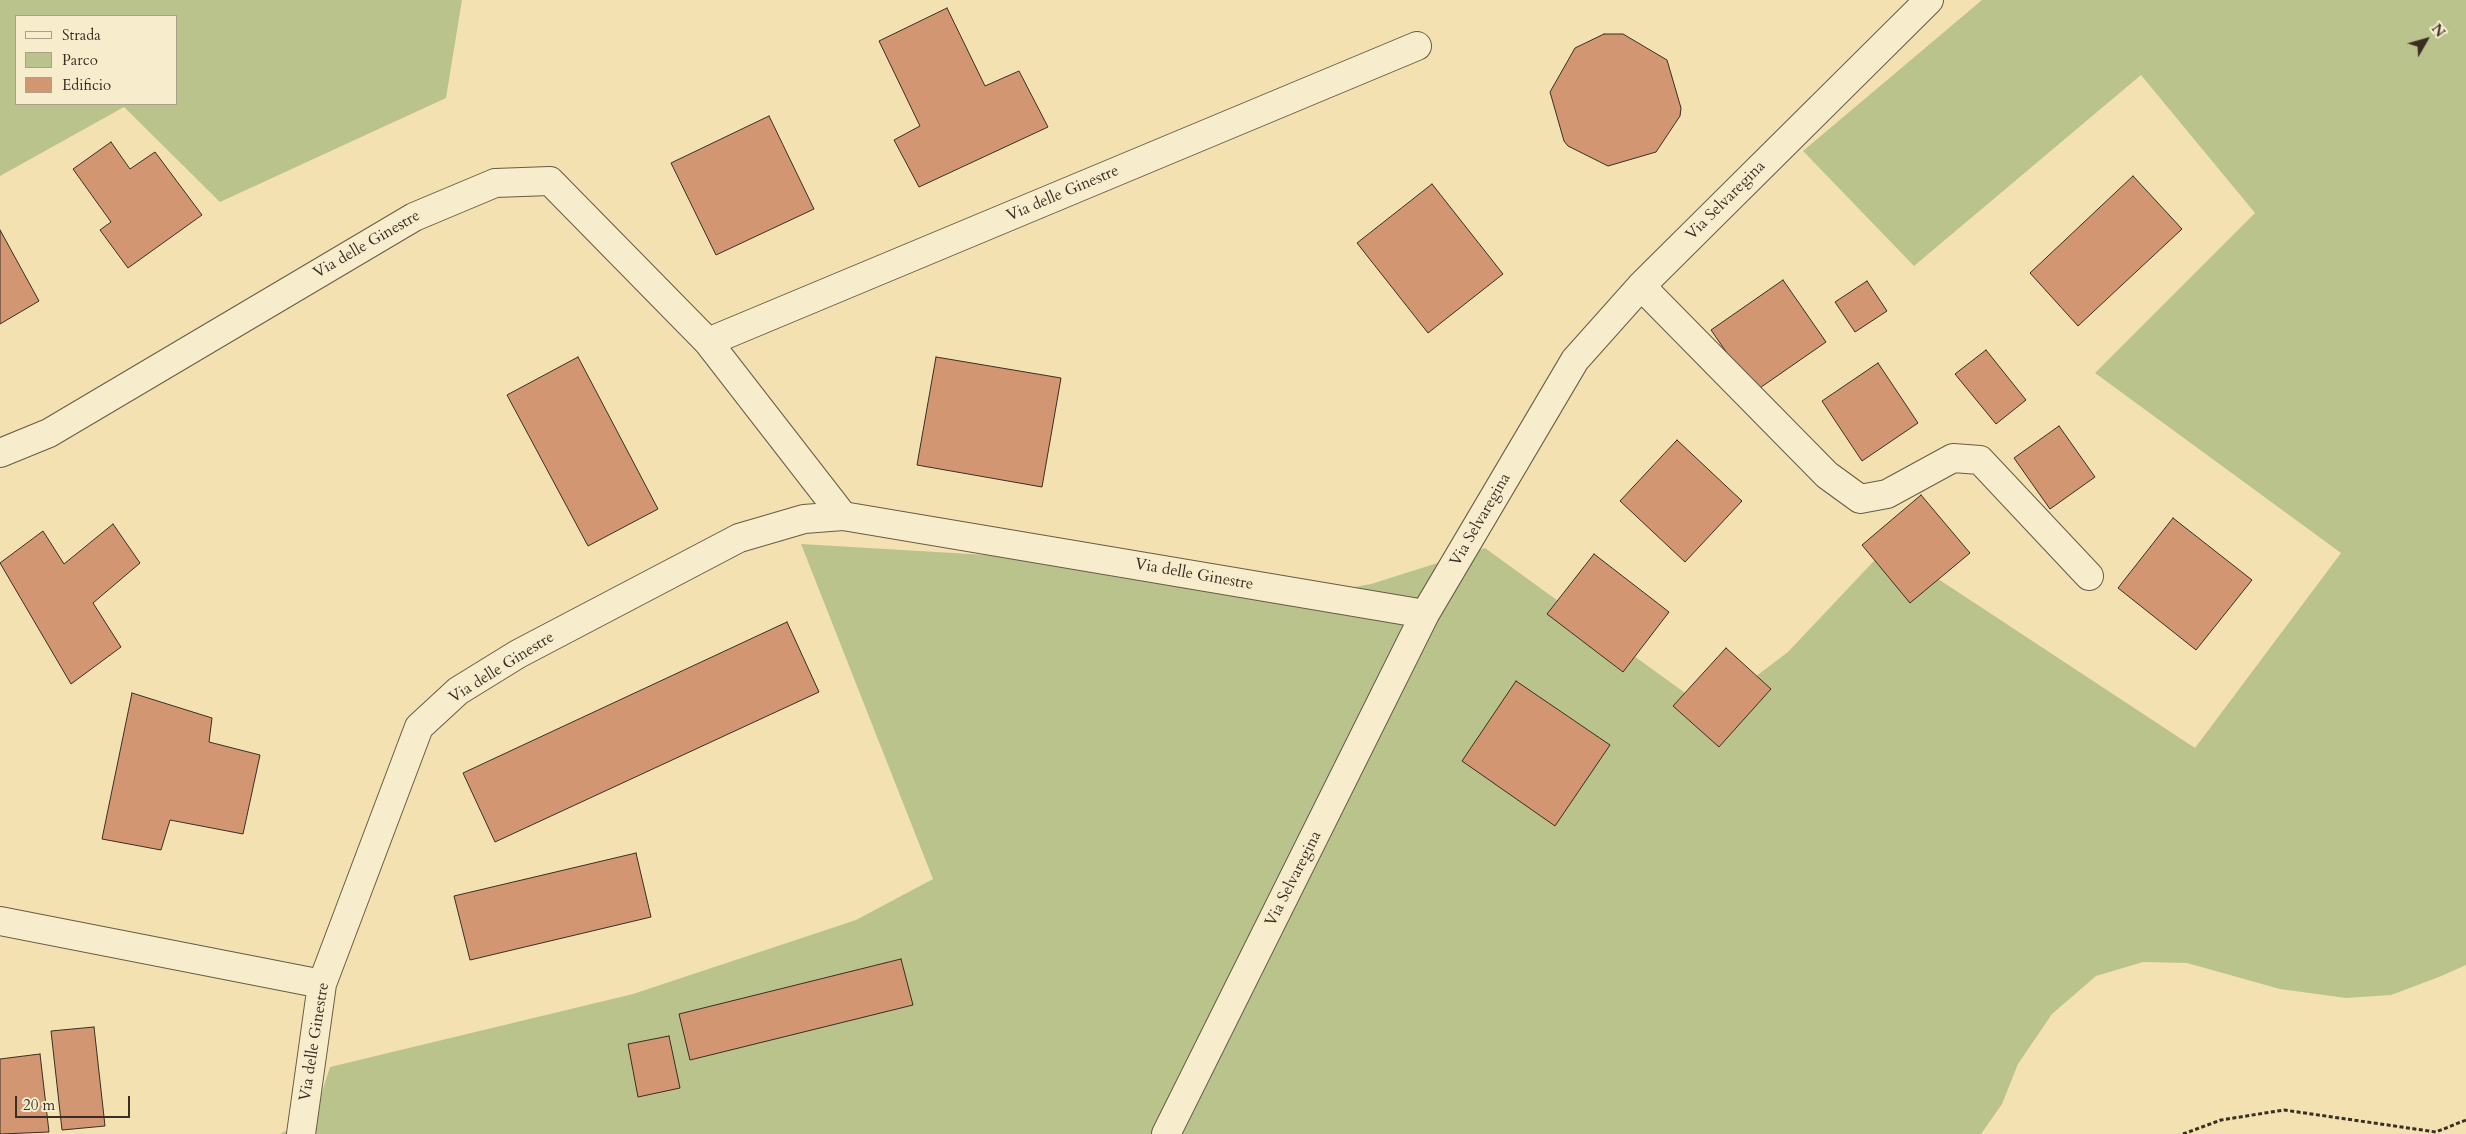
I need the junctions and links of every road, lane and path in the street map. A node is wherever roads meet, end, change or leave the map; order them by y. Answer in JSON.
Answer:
{"nodes":[{"id":1,"x":1929,"y":0,"type":"edge"},
{"id":2,"x":1417,"y":46,"type":"dead end"},
{"id":3,"x":1641,"y":286,"type":"junction"},
{"id":4,"x":708,"y":342,"type":"junction"},
{"id":5,"x":0,"y":453,"type":"edge"},
{"id":6,"x":843,"y":516,"type":"junction"},
{"id":7,"x":2089,"y":576,"type":"dead end"},
{"id":8,"x":1426,"y":614,"type":"junction"},
{"id":9,"x":0,"y":921,"type":"edge"},
{"id":10,"x":322,"y":984,"type":"junction"},
{"id":11,"x":2466,"y":1120,"type":"edge"},
{"id":12,"x":301,"y":1134,"type":"edge"},
{"id":13,"x":1166,"y":1134,"type":"edge"},
{"id":14,"x":2183,"y":1134,"type":"edge"}],
"edges":[{"from":1,"to":3,"type":"street","name":"Via Selvaregina"},
{"from":2,"to":4,"type":"street","name":"Via delle Ginestre"},
{"from":3,"to":7,"type":"street"},
{"from":3,"to":8,"type":"street","name":"Via Selvaregina"},
{"from":4,"to":5,"type":"street","name":"Via delle Ginestre"},
{"from":4,"to":6,"type":"street","name":"Via delle Ginestre"},
{"from":6,"to":8,"type":"street","name":"Via delle Ginestre"},
{"from":6,"to":10,"type":"street","name":"Via delle Ginestre"},
{"from":8,"to":13,"type":"street","name":"Via Selvaregina"},
{"from":9,"to":10,"type":"street"},
{"from":10,"to":12,"type":"street","name":"Via delle Ginestre"},
{"from":11,"to":14,"type":"path"}]}
